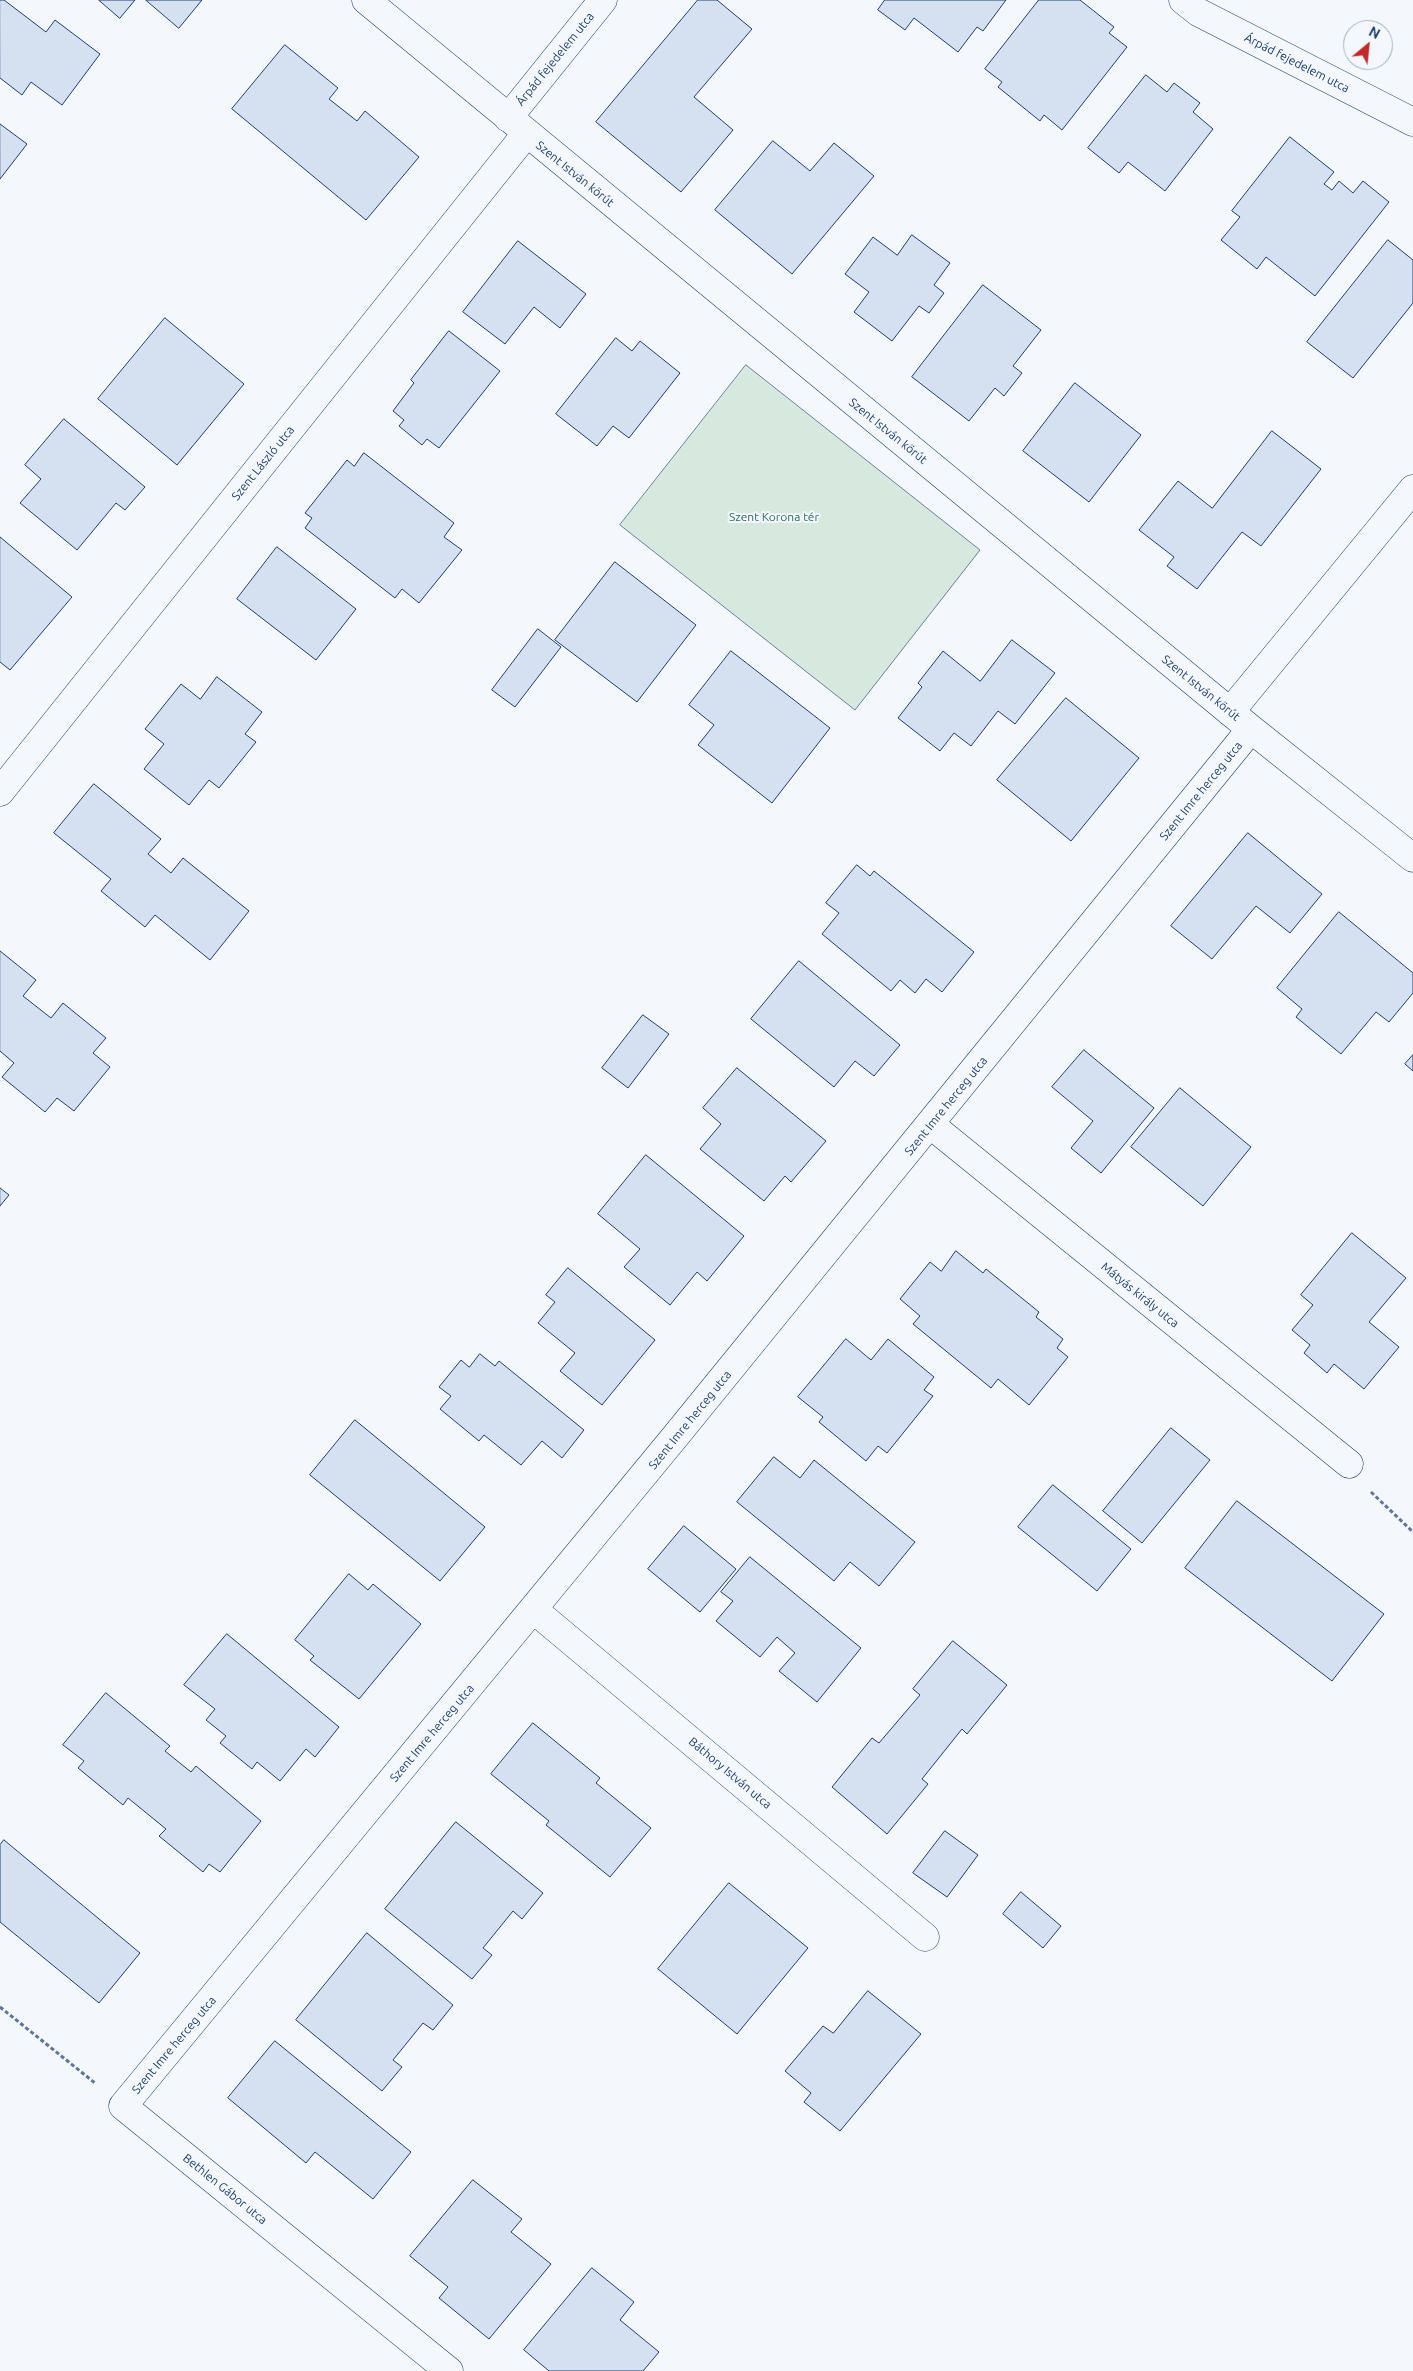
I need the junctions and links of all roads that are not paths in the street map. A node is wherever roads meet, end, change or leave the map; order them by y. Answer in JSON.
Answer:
{"nodes":[{"id":1,"x":366,"y":0,"type":"edge"},
{"id":2,"x":603,"y":0,"type":"edge"},
{"id":3,"x":1183,"y":0,"type":"edge"},
{"id":4,"x":1413,"y":122,"type":"edge"},
{"id":5,"x":517,"y":126,"type":"junction"},
{"id":6,"x":1413,"y":489,"type":"edge"},
{"id":7,"x":1230,"y":712,"type":"junction"},
{"id":8,"x":1251,"y":729,"type":"junction"},
{"id":9,"x":0,"y":792,"type":"edge"},
{"id":10,"x":1413,"y":858,"type":"edge"},
{"id":11,"x":931,"y":1126,"type":"junction"},
{"id":12,"x":1349,"y":1464,"type":"road end"},
{"id":13,"x":534,"y":1610,"type":"junction"},
{"id":14,"x":925,"y":1937,"type":"dead end"},
{"id":15,"x":123,"y":2106,"type":"joint"},
{"id":16,"x":449,"y":2371,"type":"edge"}],
"edges":[{"from":1,"to":5,"type":"street","name":"Szent István körút"},
{"from":2,"to":5,"type":"street","name":"Árpád fejedelem utca"},
{"from":3,"to":4,"type":"street","name":"Árpád fejedelem utca"},
{"from":5,"to":7,"type":"street","name":"Szent István körút"},
{"from":5,"to":9,"type":"street","name":"Szent László utca"},
{"from":6,"to":7,"type":"street"},
{"from":7,"to":8,"type":"street","name":"Szent István körút"},
{"from":8,"to":10,"type":"street","name":"Szent István körút"},
{"from":8,"to":11,"type":"street","name":"Szent Imre herceg utca"},
{"from":11,"to":12,"type":"street","name":"Mátyás király utca"},
{"from":11,"to":13,"type":"street","name":"Szent Imre herceg utca"},
{"from":13,"to":14,"type":"street","name":"Báthory István utca"},
{"from":13,"to":15,"type":"street","name":"Szent Imre herceg utca"},
{"from":15,"to":16,"type":"street","name":"Bethlen Gábor utca"}]}
